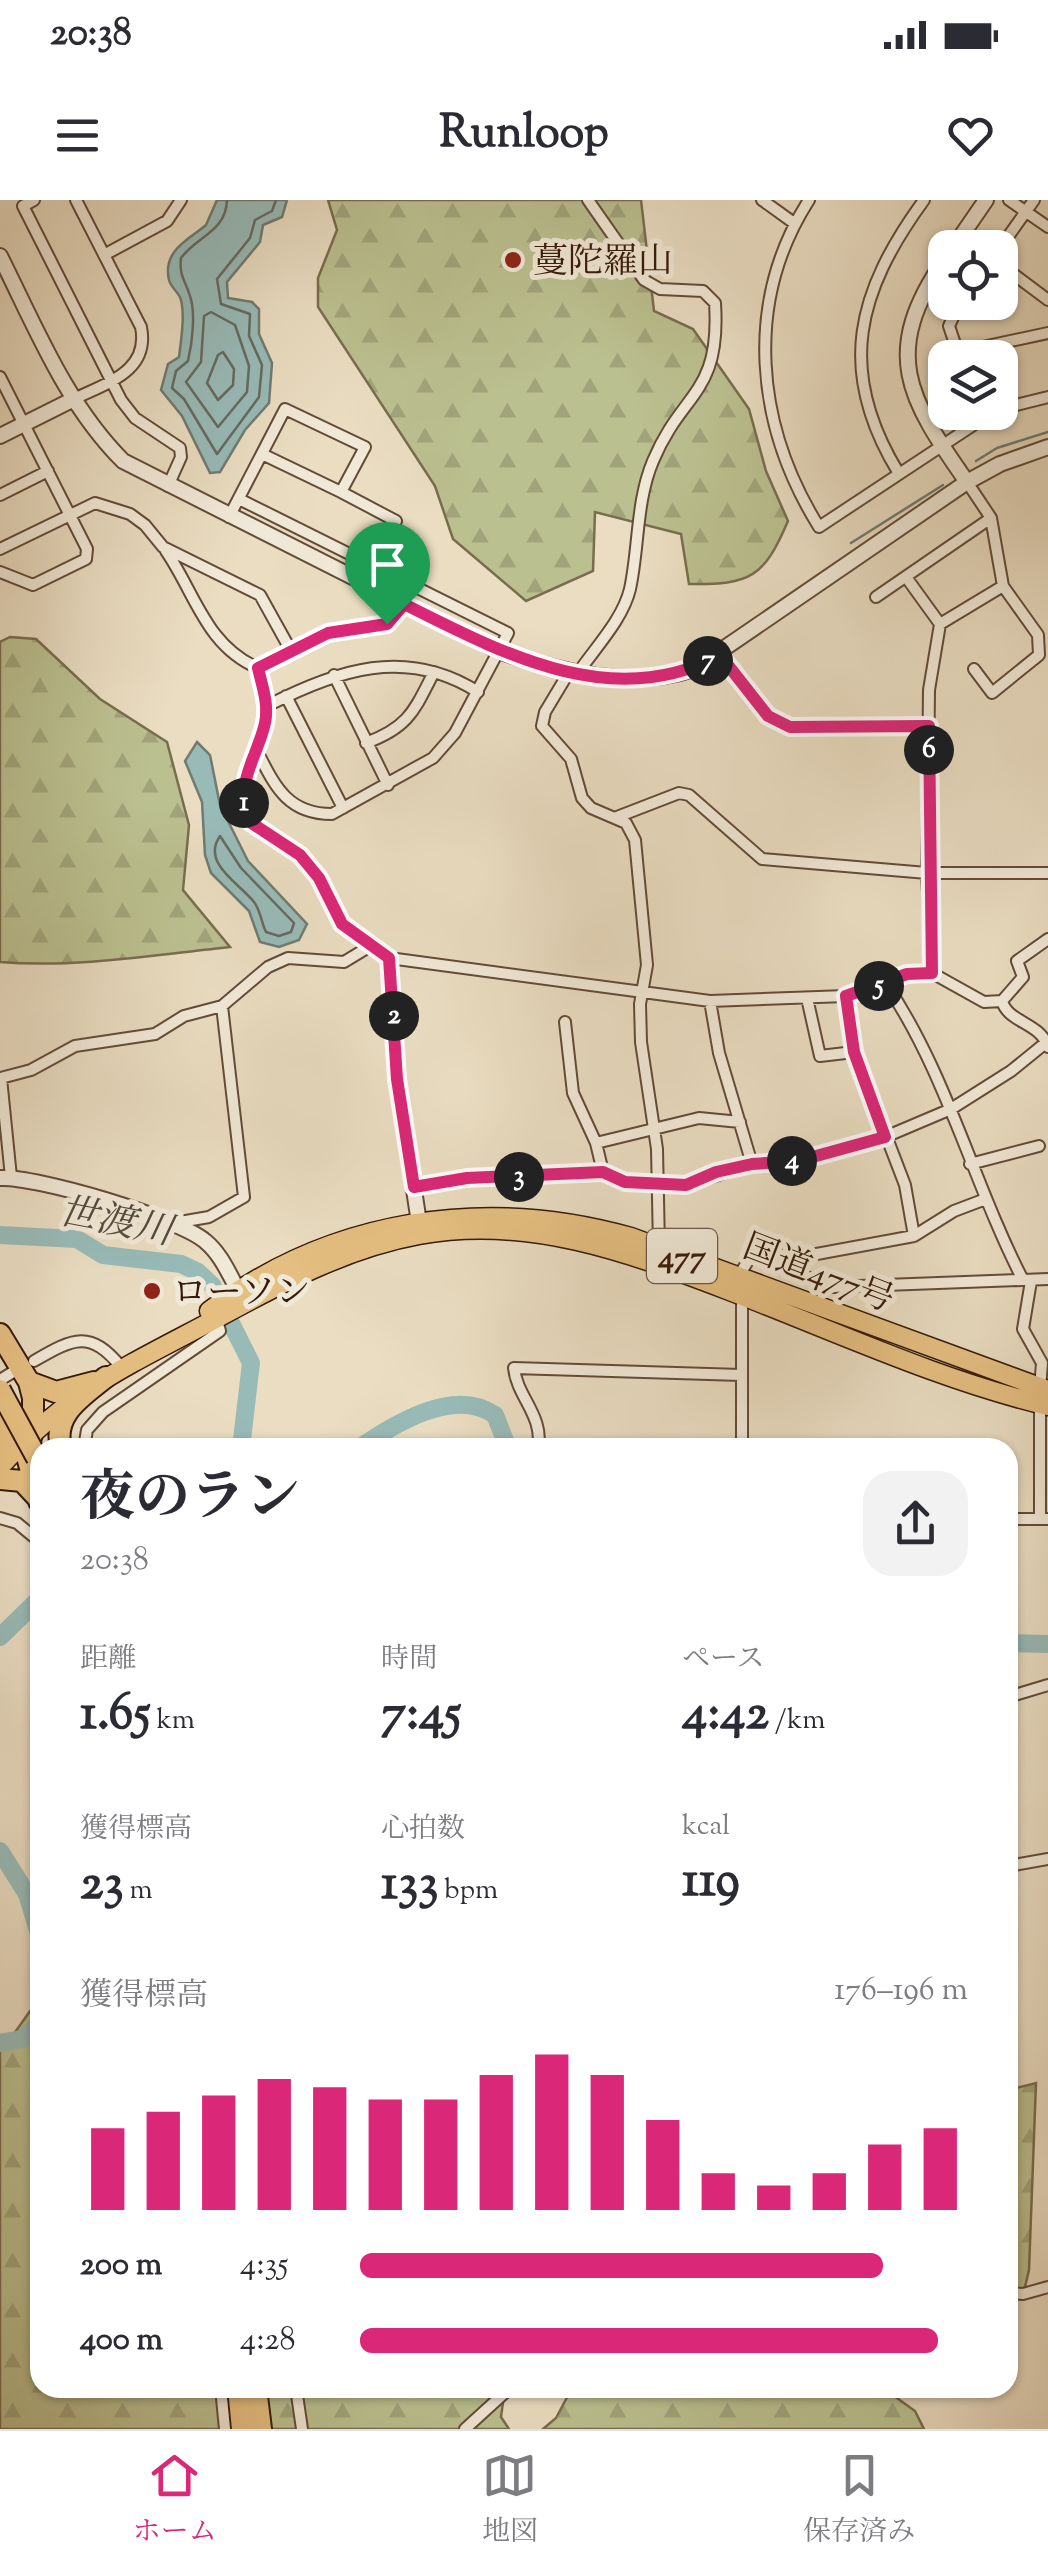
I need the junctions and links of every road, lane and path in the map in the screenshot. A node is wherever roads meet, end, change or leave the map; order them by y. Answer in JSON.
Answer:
{"nodes":[{"id":1,"x":34,"y":200,"type":"edge"},
{"id":2,"x":181,"y":200,"type":"edge"},
{"id":3,"x":588,"y":200,"type":"edge"},
{"id":4,"x":762,"y":200,"type":"edge"},
{"id":5,"x":809,"y":200,"type":"edge"},
{"id":6,"x":924,"y":200,"type":"edge"},
{"id":7,"x":986,"y":200,"type":"edge"},
{"id":8,"x":1009,"y":200,"type":"edge"},
{"id":9,"x":1034,"y":200,"type":"edge"},
{"id":10,"x":81,"y":202,"type":"edge"},
{"id":11,"x":1026,"y":212,"type":"junction"},
{"id":12,"x":794,"y":222,"type":"junction"},
{"id":13,"x":1048,"y":228,"type":"edge"},
{"id":14,"x":965,"y":230,"type":"edge"},
{"id":15,"x":1013,"y":230,"type":"edge"},
{"id":16,"x":104,"y":255,"type":"junction"},
{"id":17,"x":0,"y":256,"type":"edge"},
{"id":18,"x":1018,"y":278,"type":"edge"},
{"id":19,"x":928,"y":287,"type":"edge"},
{"id":20,"x":1048,"y":300,"type":"edge"},
{"id":21,"x":952,"y":320,"type":"edge"},
{"id":22,"x":1048,"y":332,"type":"edge"},
{"id":23,"x":0,"y":377,"type":"edge"},
{"id":24,"x":110,"y":381,"type":"junction"},
{"id":25,"x":1048,"y":397,"type":"edge"},
{"id":26,"x":72,"y":400,"type":"junction"},
{"id":27,"x":1018,"y":404,"type":"edge"},
{"id":28,"x":24,"y":424,"type":"junction"},
{"id":29,"x":963,"y":430,"type":"edge"},
{"id":30,"x":0,"y":436,"type":"edge"},
{"id":31,"x":940,"y":444,"type":"junction"},
{"id":32,"x":1048,"y":448,"type":"edge"},
{"id":33,"x":262,"y":454,"type":"junction"},
{"id":34,"x":48,"y":471,"type":"junction"},
{"id":35,"x":898,"y":472,"type":"junction"},
{"id":36,"x":967,"y":482,"type":"junction"},
{"id":37,"x":168,"y":486,"type":"junction"},
{"id":38,"x":341,"y":492,"type":"junction"},
{"id":39,"x":0,"y":495,"type":"edge"},
{"id":40,"x":240,"y":499,"type":"junction"},
{"id":41,"x":69,"y":514,"type":"junction"},
{"id":42,"x":229,"y":517,"type":"junction"},
{"id":43,"x":991,"y":518,"type":"junction"},
{"id":44,"x":163,"y":547,"type":"junction"},
{"id":45,"x":0,"y":548,"type":"edge"},
{"id":46,"x":374,"y":567,"type":"junction"},
{"id":47,"x":0,"y":572,"type":"edge"},
{"id":48,"x":906,"y":578,"type":"junction"},
{"id":49,"x":364,"y":584,"type":"junction"},
{"id":50,"x":1003,"y":586,"type":"junction"},
{"id":51,"x":876,"y":597,"type":"dead end"},
{"id":52,"x":404,"y":604,"type":"junction"},
{"id":53,"x":940,"y":624,"type":"junction"},
{"id":54,"x":290,"y":649,"type":"junction"},
{"id":55,"x":500,"y":652,"type":"junction"},
{"id":56,"x":720,"y":655,"type":"junction"},
{"id":57,"x":258,"y":668,"type":"junction"},
{"id":58,"x":974,"y":670,"type":"dead end"},
{"id":59,"x":434,"y":672,"type":"junction"},
{"id":60,"x":573,"y":672,"type":"junction"},
{"id":61,"x":334,"y":674,"type":"junction"},
{"id":62,"x":478,"y":692,"type":"junction"},
{"id":63,"x":286,"y":696,"type":"junction"},
{"id":64,"x":267,"y":706,"type":"junction"},
{"id":65,"x":929,"y":726,"type":"junction"},
{"id":66,"x":366,"y":743,"type":"junction"},
{"id":67,"x":256,"y":748,"type":"junction"},
{"id":68,"x":388,"y":784,"type":"junction"},
{"id":69,"x":343,"y":808,"type":"junction"},
{"id":70,"x":618,"y":817,"type":"junction"},
{"id":71,"x":928,"y":873,"type":"junction"},
{"id":72,"x":1048,"y":874,"type":"edge"},
{"id":73,"x":1048,"y":938,"type":"edge"},
{"id":74,"x":372,"y":945,"type":"junction"},
{"id":75,"x":389,"y":958,"type":"junction"},
{"id":76,"x":932,"y":973,"type":"junction"},
{"id":77,"x":886,"y":984,"type":"junction"},
{"id":78,"x":642,"y":991,"type":"junction"},
{"id":79,"x":846,"y":996,"type":"junction"},
{"id":80,"x":806,"y":998,"type":"junction"},
{"id":81,"x":1002,"y":1000,"type":"junction"},
{"id":82,"x":710,"y":1002,"type":"junction"},
{"id":83,"x":222,"y":1006,"type":"junction"},
{"id":84,"x":566,"y":1022,"type":"dead end"},
{"id":85,"x":1047,"y":1043,"type":"edge"},
{"id":86,"x":854,"y":1052,"type":"junction"},
{"id":87,"x":0,"y":1078,"type":"edge"},
{"id":88,"x":950,"y":1108,"type":"junction"},
{"id":89,"x":740,"y":1122,"type":"junction"},
{"id":90,"x":655,"y":1131,"type":"junction"},
{"id":91,"x":885,"y":1137,"type":"junction"},
{"id":92,"x":596,"y":1143,"type":"junction"},
{"id":93,"x":1039,"y":1146,"type":"dead end"},
{"id":94,"x":752,"y":1164,"type":"junction"},
{"id":95,"x":970,"y":1164,"type":"junction"},
{"id":96,"x":603,"y":1172,"type":"junction"},
{"id":97,"x":6,"y":1178,"type":"edge"},
{"id":98,"x":659,"y":1181,"type":"junction"},
{"id":99,"x":414,"y":1187,"type":"junction"},
{"id":100,"x":983,"y":1200,"type":"junction"},
{"id":101,"x":173,"y":1223,"type":"junction"},
{"id":102,"x":419,"y":1227,"type":"junction"},
{"id":103,"x":914,"y":1236,"type":"junction"},
{"id":104,"x":659,"y":1247,"type":"junction"},
{"id":105,"x":756,"y":1256,"type":"junction"},
{"id":106,"x":1048,"y":1278,"type":"edge"},
{"id":107,"x":1027,"y":1280,"type":"junction"},
{"id":108,"x":740,"y":1286,"type":"junction"},
{"id":109,"x":239,"y":1292,"type":"junction"},
{"id":110,"x":215,"y":1313,"type":"junction"},
{"id":111,"x":0,"y":1334,"type":"edge"},
{"id":112,"x":34,"y":1361,"type":"dead end"},
{"id":113,"x":114,"y":1372,"type":"junction"},
{"id":114,"x":741,"y":1375,"type":"junction"},
{"id":115,"x":21,"y":1378,"type":"junction"},
{"id":116,"x":0,"y":1380,"type":"edge"},
{"id":117,"x":0,"y":1390,"type":"edge"},
{"id":118,"x":1044,"y":1397,"type":"edge"},
{"id":119,"x":0,"y":1416,"type":"edge"},
{"id":120,"x":31,"y":1438,"type":"edge"},
{"id":121,"x":41,"y":1438,"type":"edge"},
{"id":122,"x":51,"y":1438,"type":"edge"},
{"id":123,"x":86,"y":1438,"type":"edge"},
{"id":124,"x":537,"y":1438,"type":"edge"},
{"id":125,"x":742,"y":1438,"type":"edge"},
{"id":126,"x":30,"y":1445,"type":"edge"},
{"id":127,"x":30,"y":1447,"type":"edge"},
{"id":128,"x":30,"y":1449,"type":"edge"},
{"id":129,"x":30,"y":1452,"type":"edge"},
{"id":130,"x":0,"y":1467,"type":"edge"},
{"id":131,"x":0,"y":1480,"type":"edge"},
{"id":132,"x":30,"y":1490,"type":"edge"},
{"id":133,"x":0,"y":1518,"type":"edge"},
{"id":134,"x":1044,"y":1519,"type":"edge"},
{"id":135,"x":1018,"y":1520,"type":"edge"},
{"id":136,"x":30,"y":1534,"type":"edge"},
{"id":137,"x":1048,"y":1685,"type":"edge"},
{"id":138,"x":1018,"y":1693,"type":"edge"},
{"id":139,"x":1048,"y":1860,"type":"edge"},
{"id":140,"x":1018,"y":1864,"type":"edge"},
{"id":141,"x":1048,"y":2287,"type":"edge"},
{"id":142,"x":1018,"y":2294,"type":"edge"},
{"id":143,"x":222,"y":2398,"type":"edge"},
{"id":144,"x":239,"y":2398,"type":"edge"},
{"id":145,"x":257,"y":2398,"type":"edge"},
{"id":146,"x":297,"y":2398,"type":"edge"},
{"id":147,"x":499,"y":2398,"type":"edge"},
{"id":148,"x":225,"y":2429,"type":"edge"},
{"id":149,"x":242,"y":2429,"type":"edge"},
{"id":150,"x":261,"y":2429,"type":"edge"},
{"id":151,"x":302,"y":2429,"type":"edge"},
{"id":152,"x":465,"y":2429,"type":"edge"}],
"edges":[{"from":1,"to":24,"type":"street"},
{"from":2,"to":16,"type":"street"},
{"from":3,"to":60,"type":"street"},
{"from":4,"to":12,"type":"street"},
{"from":5,"to":12,"type":"street"},
{"from":6,"to":35,"type":"street"},
{"from":7,"to":14,"type":"street"},
{"from":8,"to":11,"type":"street"},
{"from":9,"to":11,"type":"street"},
{"from":10,"to":16,"type":"street"},
{"from":11,"to":13,"type":"street"},
{"from":11,"to":15,"type":"street"},
{"from":12,"to":35,"type":"street"},
{"from":16,"to":24,"type":"street"},
{"from":17,"to":26,"type":"street"},
{"from":18,"to":20,"type":"street"},
{"from":19,"to":31,"type":"street"},
{"from":21,"to":22,"type":"street"},
{"from":23,"to":28,"type":"street"},
{"from":24,"to":26,"type":"street"},
{"from":24,"to":37,"type":"street"},
{"from":25,"to":27,"type":"street"},
{"from":26,"to":28,"type":"street"},
{"from":26,"to":37,"type":"street"},
{"from":28,"to":30,"type":"street"},
{"from":28,"to":34,"type":"street"},
{"from":29,"to":31,"type":"street"},
{"from":31,"to":35,"type":"street"},
{"from":31,"to":36,"type":"street"},
{"from":32,"to":36,"type":"street"},
{"from":33,"to":38,"type":"street"},
{"from":33,"to":38,"type":"street"},
{"from":33,"to":40,"type":"street"},
{"from":34,"to":39,"type":"street"},
{"from":34,"to":41,"type":"street"},
{"from":36,"to":43,"type":"street"},
{"from":36,"to":56,"type":"street"},
{"from":37,"to":42,"type":"street"},
{"from":38,"to":46,"type":"street"},
{"from":40,"to":42,"type":"street"},
{"from":40,"to":46,"type":"street"},
{"from":41,"to":44,"type":"street"},
{"from":41,"to":45,"type":"street"},
{"from":41,"to":47,"type":"street"},
{"from":42,"to":49,"type":"street"},
{"from":43,"to":48,"type":"street"},
{"from":43,"to":50,"type":"street"},
{"from":44,"to":54,"type":"street"},
{"from":44,"to":57,"type":"street"},
{"from":46,"to":49,"type":"street"},
{"from":46,"to":55,"type":"street"},
{"from":48,"to":51,"type":"street"},
{"from":48,"to":53,"type":"street"},
{"from":49,"to":52,"type":"street"},
{"from":50,"to":53,"type":"street"},
{"from":50,"to":58,"type":"street"},
{"from":52,"to":54,"type":"street"},
{"from":52,"to":55,"type":"street"},
{"from":53,"to":65,"type":"street"},
{"from":54,"to":57,"type":"street"},
{"from":55,"to":60,"type":"street"},
{"from":55,"to":62,"type":"street"},
{"from":56,"to":60,"type":"street"},
{"from":56,"to":65,"type":"street"},
{"from":57,"to":64,"type":"street"},
{"from":59,"to":61,"type":"street"},
{"from":59,"to":62,"type":"street"},
{"from":59,"to":66,"type":"street"},
{"from":60,"to":70,"type":"street"},
{"from":61,"to":63,"type":"street"},
{"from":61,"to":66,"type":"street"},
{"from":62,"to":68,"type":"street"},
{"from":63,"to":64,"type":"street"},
{"from":63,"to":69,"type":"street"},
{"from":64,"to":67,"type":"street"},
{"from":65,"to":71,"type":"street"},
{"from":66,"to":68,"type":"street"},
{"from":67,"to":69,"type":"street"},
{"from":67,"to":74,"type":"street"},
{"from":68,"to":69,"type":"street"},
{"from":70,"to":71,"type":"street"},
{"from":70,"to":78,"type":"street"},
{"from":71,"to":72,"type":"street"},
{"from":71,"to":76,"type":"street"},
{"from":73,"to":81,"type":"street"},
{"from":74,"to":75,"type":"street"},
{"from":74,"to":83,"type":"street"},
{"from":75,"to":78,"type":"street"},
{"from":75,"to":99,"type":"street"},
{"from":76,"to":77,"type":"street"},
{"from":76,"to":81,"type":"street"},
{"from":77,"to":79,"type":"street"},
{"from":77,"to":88,"type":"street"},
{"from":78,"to":82,"type":"street"},
{"from":78,"to":90,"type":"street"},
{"from":79,"to":80,"type":"street"},
{"from":79,"to":86,"type":"street"},
{"from":80,"to":82,"type":"street"},
{"from":80,"to":86,"type":"street"},
{"from":81,"to":85,"type":"street"},
{"from":82,"to":89,"type":"street"},
{"from":83,"to":87,"type":"street"},
{"from":83,"to":101,"type":"street"},
{"from":84,"to":92,"type":"street"},
{"from":85,"to":88,"type":"street"},
{"from":86,"to":91,"type":"street"},
{"from":87,"to":97,"type":"street"},
{"from":88,"to":91,"type":"street"},
{"from":88,"to":95,"type":"street"},
{"from":89,"to":90,"type":"street"},
{"from":89,"to":94,"type":"street"},
{"from":90,"to":92,"type":"street"},
{"from":90,"to":98,"type":"street"},
{"from":91,"to":94,"type":"street"},
{"from":91,"to":103,"type":"street"},
{"from":92,"to":96,"type":"street"},
{"from":93,"to":95,"type":"street"},
{"from":94,"to":98,"type":"street"},
{"from":95,"to":100,"type":"street"},
{"from":96,"to":98,"type":"street"},
{"from":96,"to":99,"type":"street"},
{"from":97,"to":101,"type":"street"},
{"from":98,"to":104,"type":"street"},
{"from":99,"to":102,"type":"street"},
{"from":100,"to":103,"type":"street"},
{"from":100,"to":107,"type":"street"},
{"from":101,"to":109,"type":"street"},
{"from":102,"to":104,"type":"highway","name":"国道477号","number":"477"},
{"from":102,"to":108,"type":"highway","name":"国道477号","number":"477"},
{"from":102,"to":109,"type":"highway","name":"国道477号","number":"477"},
{"from":102,"to":110,"type":"highway","name":"国道477号","number":"477"},
{"from":103,"to":105,"type":"street"},
{"from":104,"to":108,"type":"highway","name":"国道477号","number":"477"},
{"from":105,"to":107,"type":"street"},
{"from":105,"to":108,"type":"street"},
{"from":106,"to":107,"type":"street"},
{"from":107,"to":118,"type":"street"},
{"from":108,"to":114,"type":"street"},
{"from":108,"to":118,"type":"highway","name":"国道477号","number":"477"},
{"from":109,"to":110,"type":"highway","name":"国道477号","number":"477"},
{"from":110,"to":113,"type":"highway","name":"国道477号","number":"477"},
{"from":110,"to":123,"type":"street"},
{"from":111,"to":115,"type":"highway"},
{"from":112,"to":113,"type":"street"},
{"from":113,"to":115,"type":"highway"},
{"from":113,"to":121,"type":"highway","name":"国道477号","number":"477"},
{"from":113,"to":122,"type":"highway"},
{"from":114,"to":124,"type":"street"},
{"from":114,"to":125,"type":"street"},
{"from":115,"to":116,"type":"street"},
{"from":115,"to":120,"type":"highway"},
{"from":117,"to":126,"type":"highway","bridge":true},
{"from":118,"to":134,"type":"street"},
{"from":119,"to":127,"type":"highway"},
{"from":119,"to":128,"type":"highway"},
{"from":129,"to":130,"type":"highway","name":"国道477号","number":"477"},
{"from":131,"to":132,"type":"highway"},
{"from":133,"to":136,"type":"street"},
{"from":134,"to":135,"type":"street"},
{"from":137,"to":138,"type":"street"},
{"from":139,"to":140,"type":"street"},
{"from":141,"to":142,"type":"street"},
{"from":143,"to":148,"type":"street"},
{"from":144,"to":149,"type":"highway"},
{"from":145,"to":150,"type":"highway"},
{"from":146,"to":151,"type":"street"},
{"from":147,"to":152,"type":"street"}]}
